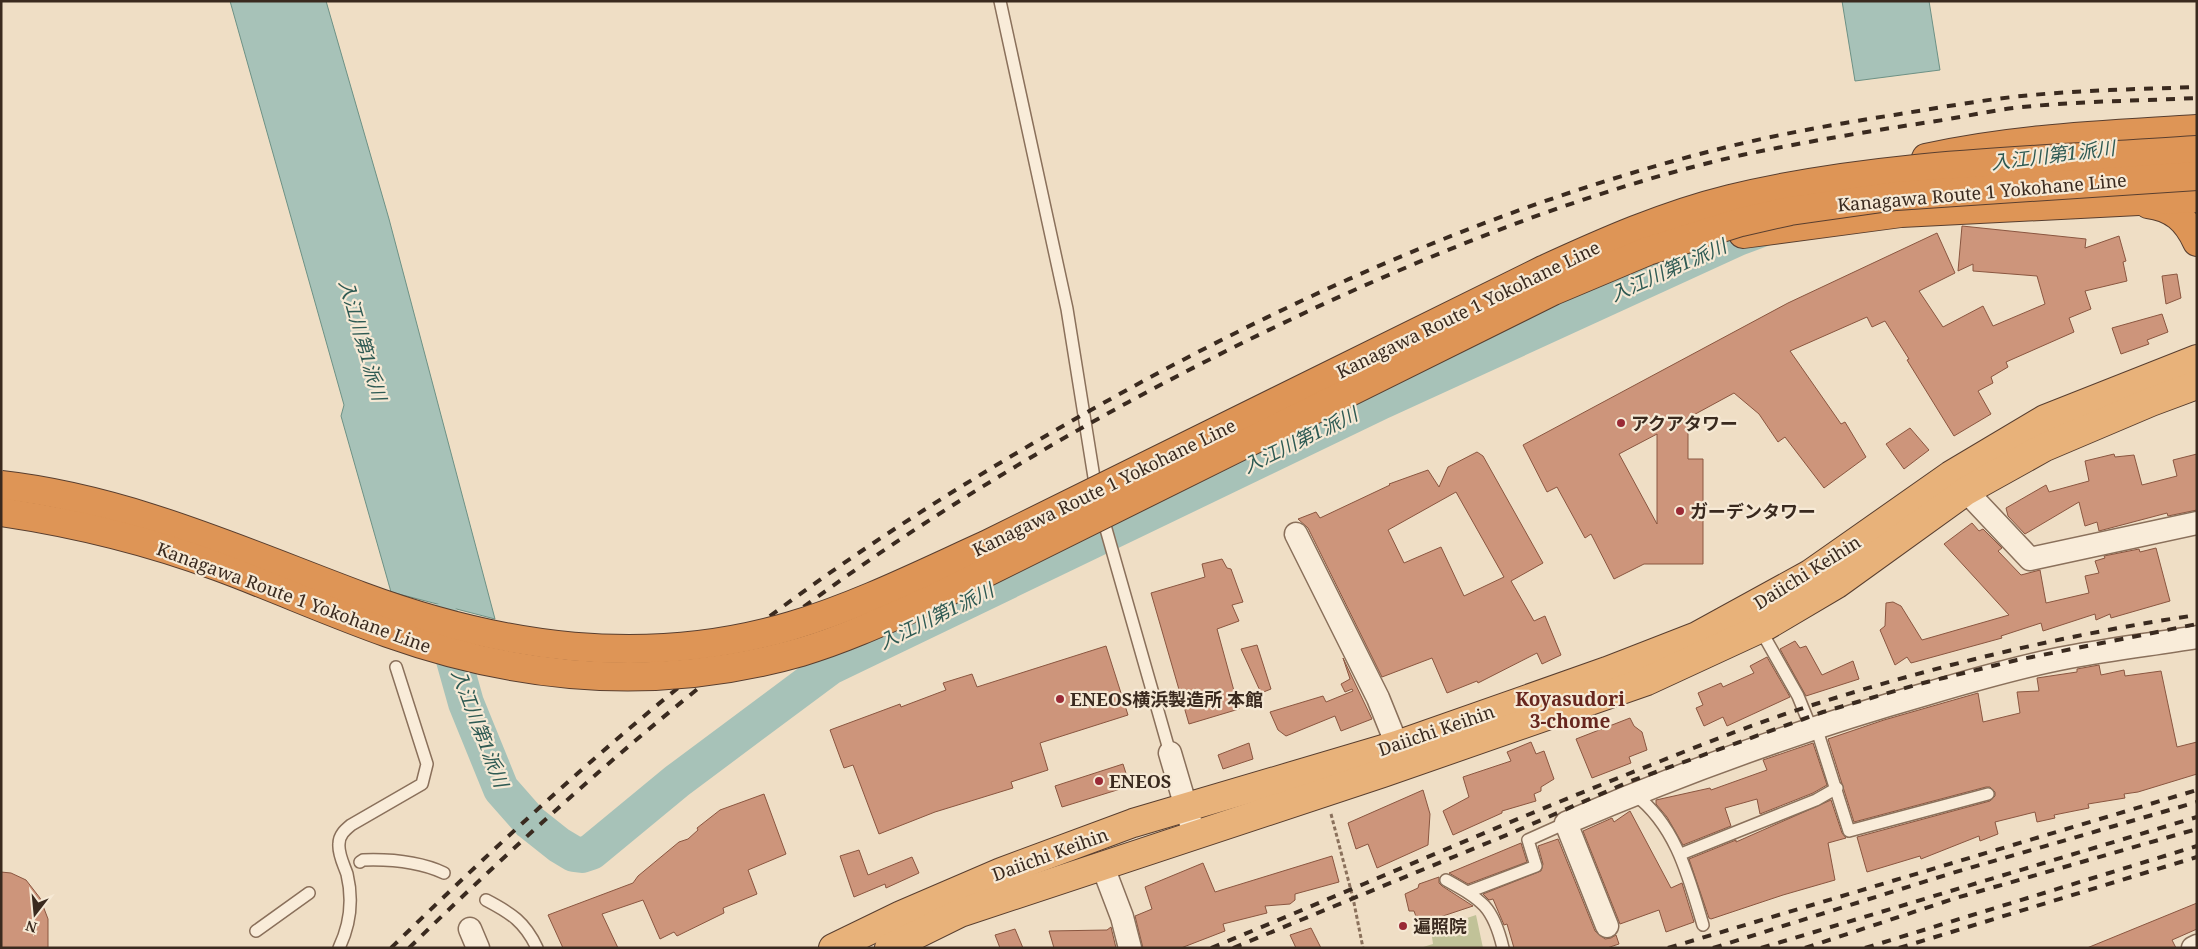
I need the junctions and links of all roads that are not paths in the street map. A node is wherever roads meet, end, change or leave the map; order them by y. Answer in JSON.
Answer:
{"nodes":[{"id":1,"x":1000,"y":1,"type":"edge"},
{"id":2,"x":2197,"y":129,"type":"edge"},
{"id":3,"x":2197,"y":150,"type":"edge"},
{"id":4,"x":2197,"y":176,"type":"edge"},
{"id":5,"x":1839,"y":177,"type":"junction"},
{"id":6,"x":2197,"y":198,"type":"edge"},
{"id":7,"x":2134,"y":202,"type":"junction"},
{"id":8,"x":2197,"y":242,"type":"edge"},
{"id":9,"x":1599,"y":271,"type":"junction"},
{"id":10,"x":2197,"y":358,"type":"edge"},
{"id":11,"x":2197,"y":385,"type":"edge"},
{"id":12,"x":1,"y":485,"type":"edge"},
{"id":13,"x":1966,"y":491,"type":"junction"},
{"id":14,"x":1,"y":512,"type":"edge"},
{"id":15,"x":2197,"y":523,"type":"edge"},
{"id":16,"x":1296,"y":534,"type":"dead end"},
{"id":17,"x":1760,"y":629,"type":"junction"},
{"id":18,"x":2197,"y":638,"type":"edge"},
{"id":19,"x":396,"y":667,"type":"dead end"},
{"id":20,"x":1813,"y":727,"type":"junction"},
{"id":21,"x":1397,"y":745,"type":"junction"},
{"id":22,"x":1170,"y":753,"type":"joint"},
{"id":23,"x":1837,"y":788,"type":"junction"},
{"id":24,"x":1634,"y":794,"type":"junction"},
{"id":25,"x":1988,"y":794,"type":"dead end"},
{"id":26,"x":1186,"y":807,"type":"junction"},
{"id":27,"x":1566,"y":823,"type":"junction"},
{"id":28,"x":1195,"y":835,"type":"junction"},
{"id":29,"x":1681,"y":854,"type":"junction"},
{"id":30,"x":360,"y":862,"type":"dead end"},
{"id":31,"x":1103,"y":867,"type":"junction"},
{"id":32,"x":444,"y":873,"type":"dead end"},
{"id":33,"x":1446,"y":880,"type":"dead end"},
{"id":34,"x":1468,"y":892,"type":"junction"},
{"id":35,"x":309,"y":893,"type":"dead end"},
{"id":36,"x":486,"y":900,"type":"dead end"},
{"id":37,"x":1607,"y":926,"type":"dead end"},
{"id":38,"x":1703,"y":926,"type":"dead end"},
{"id":39,"x":256,"y":931,"type":"dead end"},
{"id":40,"x":2197,"y":946,"type":"edge"},
{"id":41,"x":339,"y":948,"type":"edge"},
{"id":42,"x":537,"y":948,"type":"edge"},
{"id":43,"x":833,"y":948,"type":"edge"},
{"id":44,"x":889,"y":948,"type":"edge"},
{"id":45,"x":1130,"y":948,"type":"edge"},
{"id":46,"x":1503,"y":948,"type":"edge"},
{"id":47,"x":2192,"y":948,"type":"edge"}],
"edges":[{"from":1,"to":22,"type":"lane","bridge":true},
{"from":2,"to":5,"type":"highway","bridge":true},
{"from":3,"to":5,"type":"highway","name":"Kanagawa Route 1 Yokohane Line","bridge":true},
{"from":4,"to":9,"type":"highway","name":"Kanagawa Route 1 Yokohane Line","bridge":true},
{"from":5,"to":12,"type":"highway","name":"Kanagawa Route 1 Yokohane Line","bridge":true},
{"from":6,"to":7,"type":"highway"},
{"from":7,"to":8,"type":"highway"},
{"from":7,"to":9,"type":"highway","bridge":true},
{"from":9,"to":14,"type":"highway","name":"Kanagawa Route 1 Yokohane Line","bridge":true},
{"from":10,"to":21,"type":"highway","name":"Daiichi Keihin"},
{"from":11,"to":13,"type":"highway","name":"Daiichi Keihin"},
{"from":13,"to":15,"type":"street"},
{"from":13,"to":17,"type":"highway","name":"Daiichi Keihin"},
{"from":16,"to":21,"type":"street"},
{"from":17,"to":20,"type":"lane"},
{"from":17,"to":28,"type":"highway","name":"Daiichi Keihin"},
{"from":18,"to":20,"type":"street"},
{"from":19,"to":41,"type":"lane"},
{"from":20,"to":23,"type":"lane"},
{"from":20,"to":24,"type":"street"},
{"from":21,"to":26,"type":"highway","name":"Daiichi Keihin"},
{"from":22,"to":26,"type":"street"},
{"from":23,"to":25,"type":"lane"},
{"from":23,"to":29,"type":"lane"},
{"from":24,"to":27,"type":"street"},
{"from":24,"to":29,"type":"lane"},
{"from":26,"to":28,"type":"street"},
{"from":26,"to":43,"type":"highway","name":"Daiichi Keihin"},
{"from":27,"to":34,"type":"lane"},
{"from":27,"to":37,"type":"street"},
{"from":28,"to":31,"type":"highway","name":"Daiichi Keihin"},
{"from":29,"to":38,"type":"lane"},
{"from":30,"to":32,"type":"lane"},
{"from":31,"to":44,"type":"highway","name":"Daiichi Keihin"},
{"from":31,"to":45,"type":"street"},
{"from":33,"to":34,"type":"lane"},
{"from":34,"to":46,"type":"lane"},
{"from":35,"to":39,"type":"lane"},
{"from":36,"to":42,"type":"lane"},
{"from":40,"to":47,"type":"street"}]}
